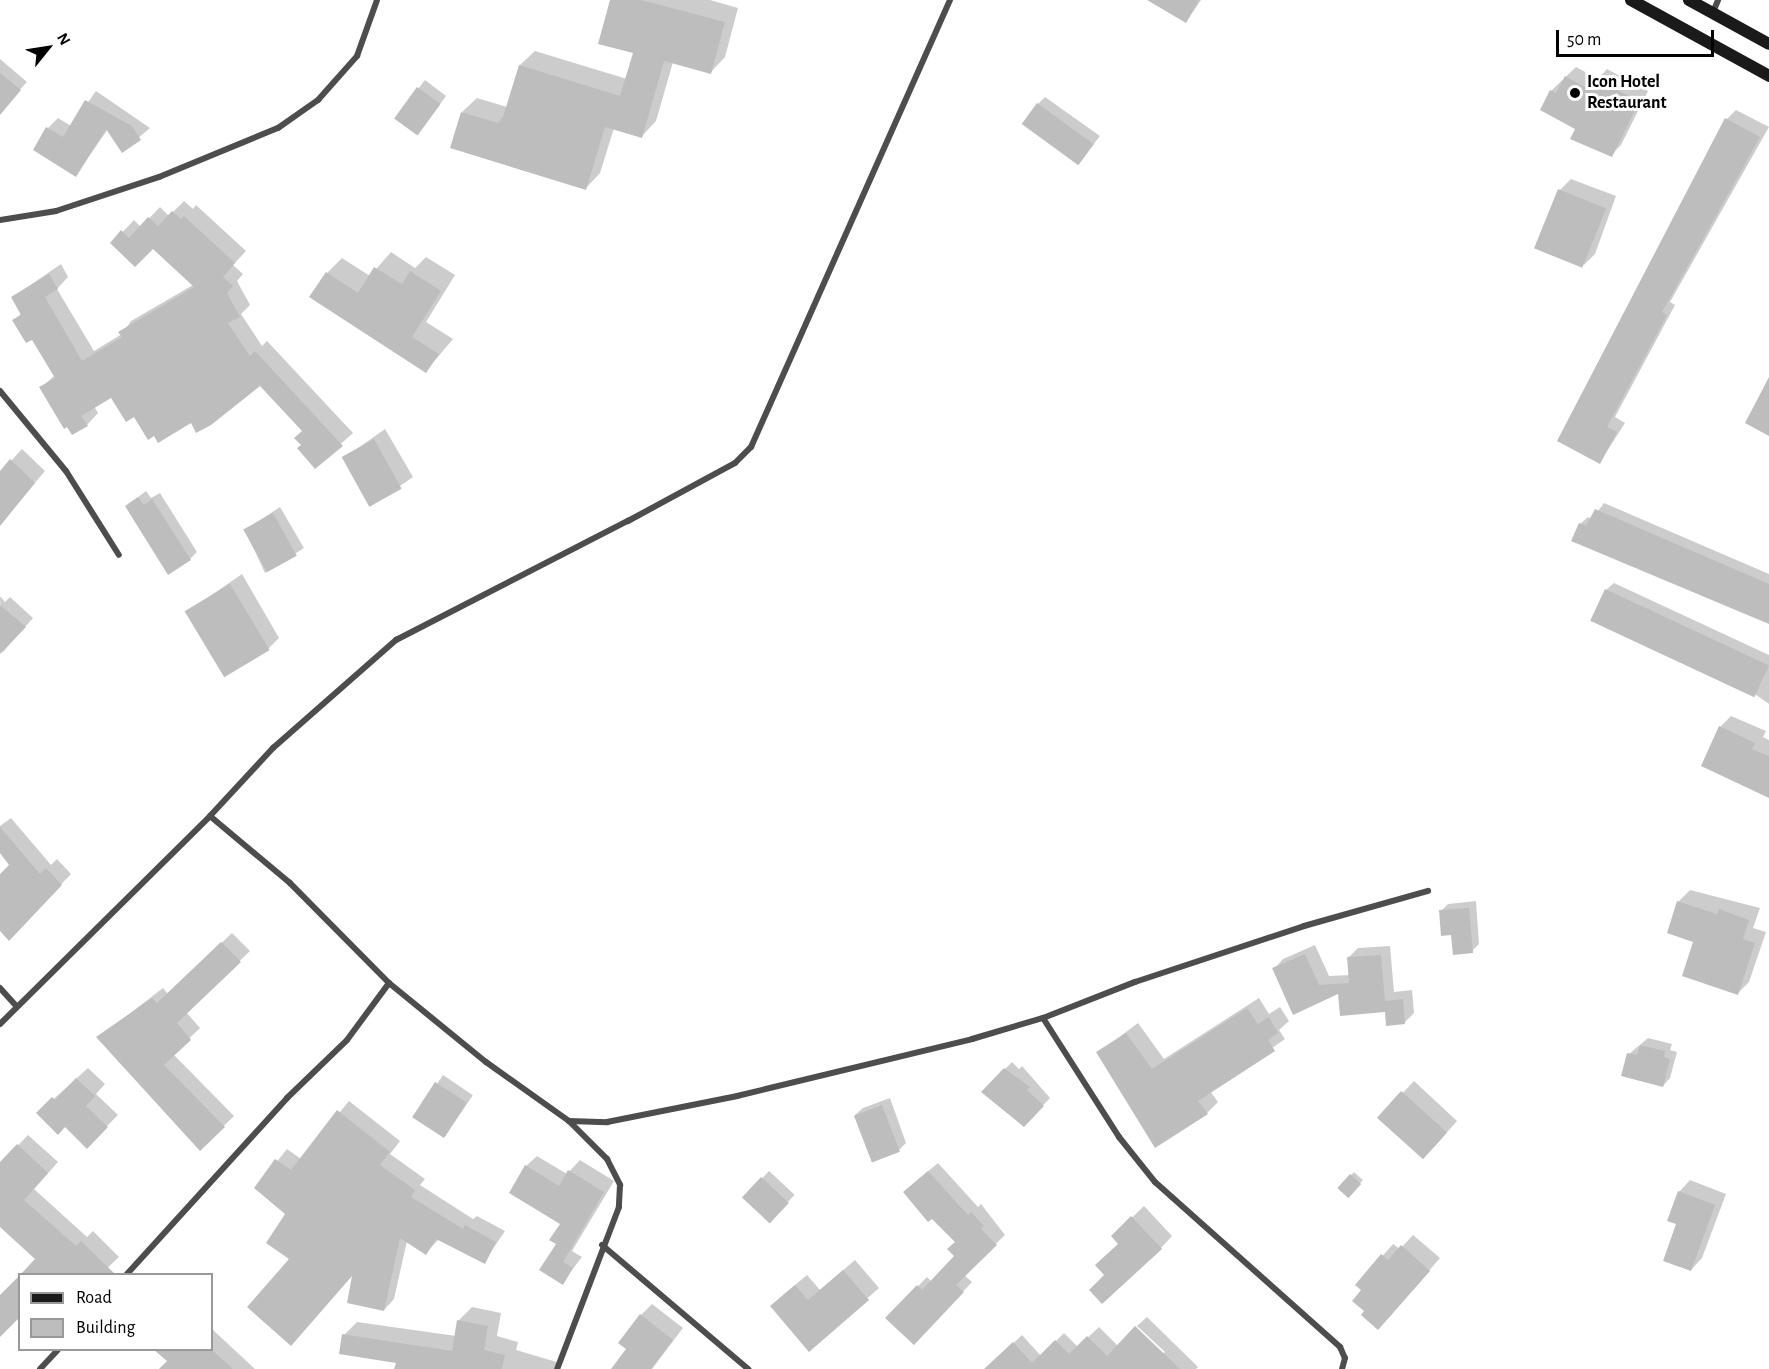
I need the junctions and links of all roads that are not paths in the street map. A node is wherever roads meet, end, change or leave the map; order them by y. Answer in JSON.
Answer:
{"nodes":[{"id":1,"x":377,"y":0,"type":"edge"},
{"id":2,"x":950,"y":0,"type":"edge"},
{"id":3,"x":1631,"y":0,"type":"edge"},
{"id":4,"x":1689,"y":0,"type":"edge"},
{"id":5,"x":1718,"y":0,"type":"edge"},
{"id":6,"x":1712,"y":13,"type":"junction"},
{"id":7,"x":1769,"y":44,"type":"edge"},
{"id":8,"x":1769,"y":75,"type":"edge"},
{"id":9,"x":0,"y":220,"type":"edge"},
{"id":10,"x":0,"y":392,"type":"edge"},
{"id":11,"x":119,"y":555,"type":"dead end"},
{"id":12,"x":210,"y":816,"type":"junction"},
{"id":13,"x":1428,"y":891,"type":"dead end"},
{"id":14,"x":389,"y":983,"type":"junction"},
{"id":15,"x":0,"y":988,"type":"edge"},
{"id":16,"x":16,"y":1006,"type":"junction"},
{"id":17,"x":1043,"y":1018,"type":"junction"},
{"id":18,"x":0,"y":1024,"type":"edge"},
{"id":19,"x":569,"y":1122,"type":"junction"},
{"id":20,"x":602,"y":1245,"type":"junction"},
{"id":21,"x":129,"y":1273,"type":"edge"},
{"id":22,"x":57,"y":1351,"type":"edge"},
{"id":23,"x":40,"y":1369,"type":"edge"},
{"id":24,"x":557,"y":1369,"type":"edge"},
{"id":25,"x":748,"y":1369,"type":"edge"},
{"id":26,"x":1342,"y":1369,"type":"edge"}],
"edges":[{"from":1,"to":9,"type":"street"},
{"from":2,"to":12,"type":"street"},
{"from":3,"to":8,"type":"street"},
{"from":4,"to":6,"type":"street"},
{"from":5,"to":6,"type":"street"},
{"from":6,"to":7,"type":"street"},
{"from":10,"to":11,"type":"street"},
{"from":12,"to":14,"type":"street"},
{"from":12,"to":16,"type":"street"},
{"from":13,"to":17,"type":"street"},
{"from":14,"to":19,"type":"street"},
{"from":14,"to":21,"type":"street"},
{"from":15,"to":16,"type":"street"},
{"from":16,"to":18,"type":"street"},
{"from":17,"to":19,"type":"street"},
{"from":17,"to":26,"type":"street"},
{"from":19,"to":20,"type":"street"},
{"from":20,"to":24,"type":"street"},
{"from":20,"to":25,"type":"street"},
{"from":22,"to":23,"type":"street"}]}
